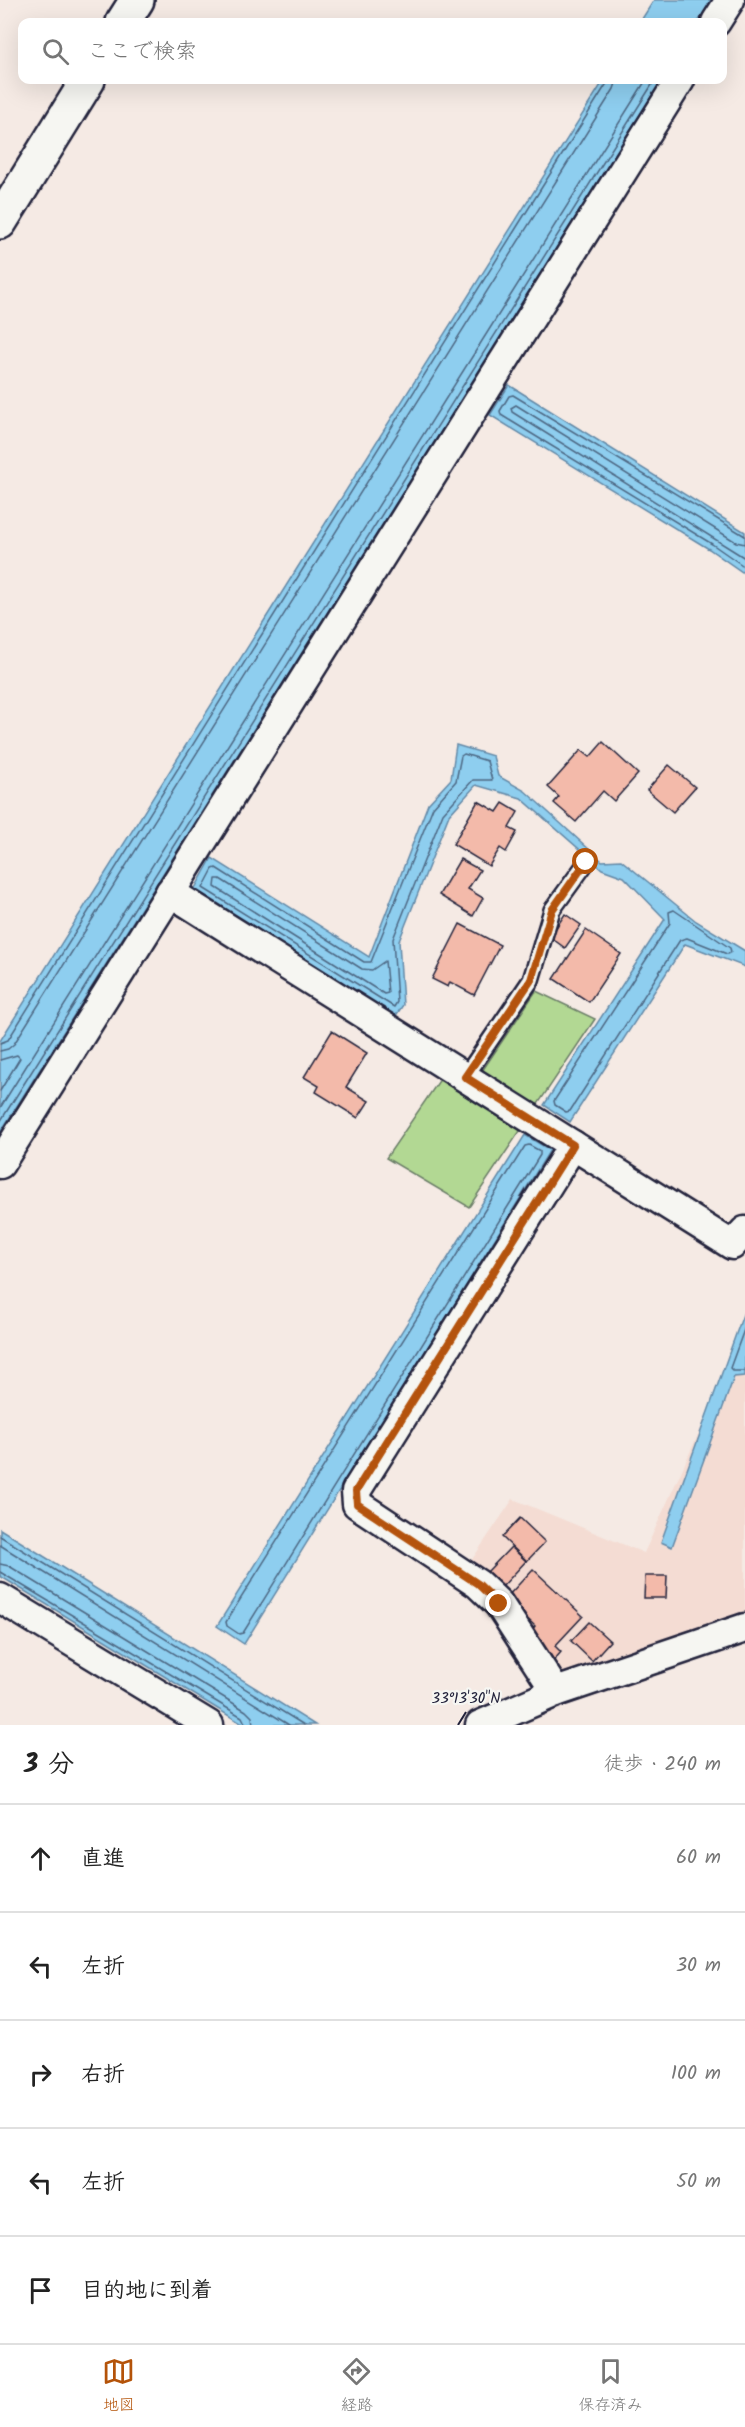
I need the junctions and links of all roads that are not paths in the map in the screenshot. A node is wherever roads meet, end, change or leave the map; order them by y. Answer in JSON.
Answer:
{"nodes":[{"id":1,"x":136,"y":0,"type":"edge"},
{"id":2,"x":730,"y":0,"type":"edge"},
{"id":3,"x":125,"y":18,"type":"edge"},
{"id":4,"x":719,"y":18,"type":"edge"},
{"id":5,"x":86,"y":84,"type":"edge"},
{"id":6,"x":677,"y":84,"type":"edge"},
{"id":7,"x":0,"y":222,"type":"edge"},
{"id":8,"x":586,"y":862,"type":"dead end"},
{"id":9,"x":170,"y":892,"type":"junction"},
{"id":10,"x":465,"y":1077,"type":"junction"},
{"id":11,"x":573,"y":1145,"type":"junction"},
{"id":12,"x":0,"y":1164,"type":"edge"},
{"id":13,"x":745,"y":1231,"type":"edge"},
{"id":14,"x":0,"y":1598,"type":"edge"},
{"id":15,"x":745,"y":1628,"type":"edge"},
{"id":16,"x":556,"y":1692,"type":"junction"},
{"id":17,"x":209,"y":1725,"type":"edge"},
{"id":18,"x":480,"y":1725,"type":"edge"}],
"edges":[{"from":1,"to":3,"type":"street"},
{"from":2,"to":4,"type":"street"},
{"from":5,"to":7,"type":"street"},
{"from":6,"to":9,"type":"street"},
{"from":8,"to":10,"type":"lane"},
{"from":9,"to":10,"type":"street"},
{"from":9,"to":12,"type":"street"},
{"from":10,"to":11,"type":"street"},
{"from":11,"to":13,"type":"street"},
{"from":11,"to":16,"type":"street"},
{"from":14,"to":17,"type":"street"},
{"from":15,"to":16,"type":"street"},
{"from":16,"to":18,"type":"street"}]}
